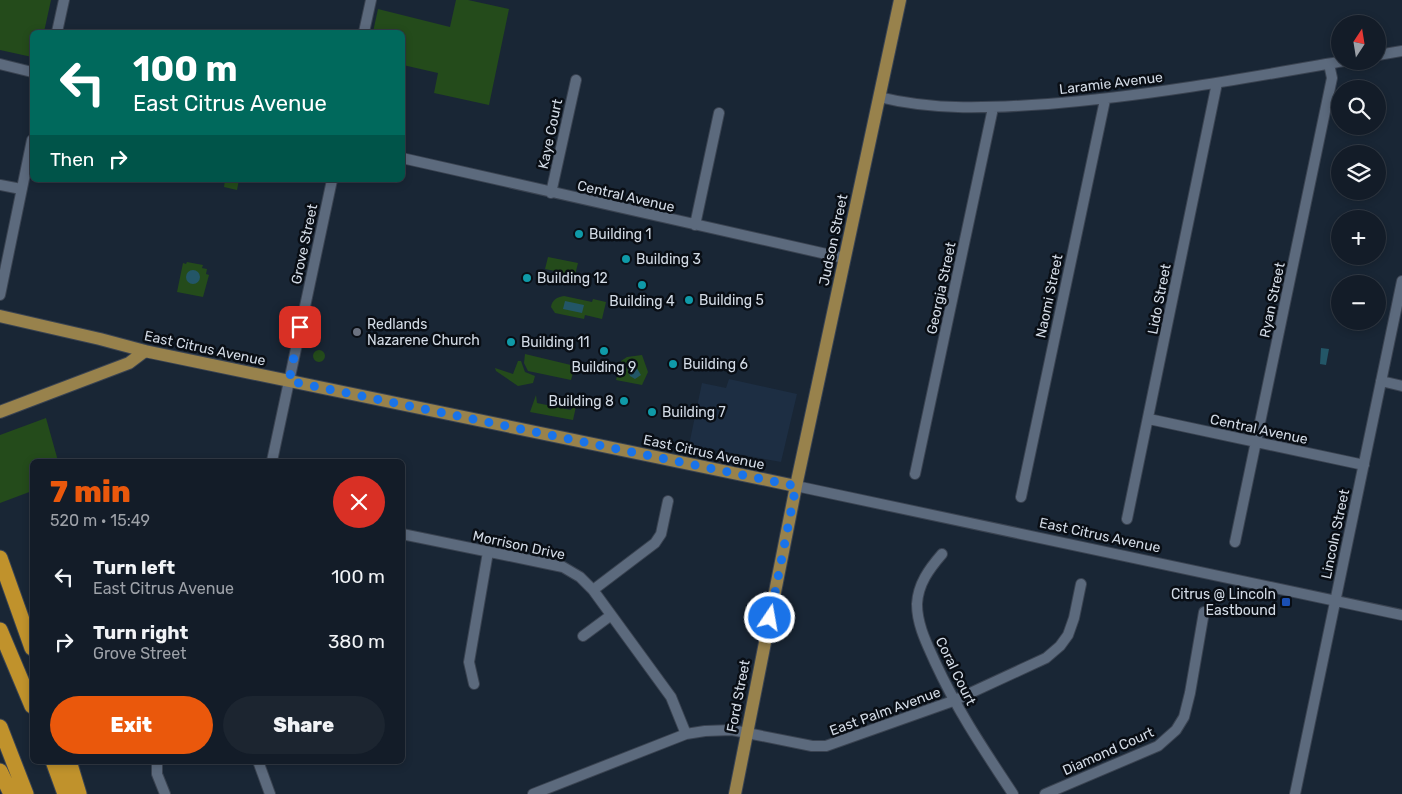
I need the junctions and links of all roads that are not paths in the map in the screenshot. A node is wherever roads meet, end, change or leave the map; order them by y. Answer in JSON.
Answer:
{"nodes":[{"id":1,"x":64,"y":0,"type":"edge"},
{"id":2,"x":371,"y":0,"type":"edge"},
{"id":3,"x":900,"y":0,"type":"edge"},
{"id":4,"x":57,"y":30,"type":"edge"},
{"id":5,"x":364,"y":30,"type":"edge"},
{"id":6,"x":1402,"y":51,"type":"edge"},
{"id":7,"x":1386,"y":54,"type":"edge"},
{"id":8,"x":0,"y":64,"type":"edge"},
{"id":9,"x":1329,"y":64,"type":"joint"},
{"id":10,"x":30,"y":72,"type":"edge"},
{"id":11,"x":576,"y":80,"type":"dead end"},
{"id":12,"x":1217,"y":83,"type":"junction"},
{"id":13,"x":879,"y":97,"type":"junction"},
{"id":14,"x":1105,"y":100,"type":"junction"},
{"id":15,"x":993,"y":108,"type":"junction"},
{"id":16,"x":719,"y":113,"type":"dead end"},
{"id":17,"x":30,"y":150,"type":"edge"},
{"id":18,"x":405,"y":159,"type":"edge"},
{"id":19,"x":332,"y":182,"type":"edge"},
{"id":20,"x":0,"y":185,"type":"edge"},
{"id":21,"x":22,"y":189,"type":"junction"},
{"id":22,"x":551,"y":192,"type":"junction"},
{"id":23,"x":695,"y":225,"type":"junction"},
{"id":24,"x":844,"y":258,"type":"junction"},
{"id":25,"x":1402,"y":281,"type":"edge"},
{"id":26,"x":0,"y":295,"type":"edge"},
{"id":27,"x":0,"y":316,"type":"edge"},
{"id":28,"x":145,"y":351,"type":"junction"},
{"id":29,"x":289,"y":381,"type":"junction"},
{"id":30,"x":1381,"y":381,"type":"junction"},
{"id":31,"x":1402,"y":386,"type":"edge"},
{"id":32,"x":0,"y":412,"type":"edge"},
{"id":33,"x":1149,"y":419,"type":"junction"},
{"id":34,"x":1256,"y":442,"type":"junction"},
{"id":35,"x":272,"y":459,"type":"edge"},
{"id":36,"x":1364,"y":465,"type":"junction"},
{"id":37,"x":915,"y":474,"type":"dead end"},
{"id":38,"x":796,"y":486,"type":"junction"},
{"id":39,"x":1021,"y":497,"type":"dead end"},
{"id":40,"x":668,"y":501,"type":"dead end"},
{"id":41,"x":1127,"y":519,"type":"dead end"},
{"id":42,"x":405,"y":535,"type":"edge"},
{"id":43,"x":1235,"y":542,"type":"dead end"},
{"id":44,"x":488,"y":552,"type":"junction"},
{"id":45,"x":942,"y":554,"type":"dead end"},
{"id":46,"x":0,"y":558,"type":"edge"},
{"id":47,"x":1081,"y":584,"type":"dead end"},
{"id":48,"x":592,"y":590,"type":"junction"},
{"id":49,"x":1335,"y":600,"type":"junction"},
{"id":50,"x":1204,"y":612,"type":"dead end"},
{"id":51,"x":1402,"y":615,"type":"edge"},
{"id":52,"x":610,"y":616,"type":"junction"},
{"id":53,"x":0,"y":630,"type":"edge"},
{"id":54,"x":583,"y":636,"type":"dead end"},
{"id":55,"x":30,"y":642,"type":"edge"},
{"id":56,"x":474,"y":684,"type":"dead end"},
{"id":57,"x":30,"y":701,"type":"edge"},
{"id":58,"x":953,"y":701,"type":"junction"},
{"id":59,"x":0,"y":727,"type":"edge"},
{"id":60,"x":746,"y":733,"type":"junction"},
{"id":61,"x":686,"y":734,"type":"junction"},
{"id":62,"x":54,"y":764,"type":"edge"},
{"id":63,"x":70,"y":764,"type":"edge"},
{"id":64,"x":157,"y":764,"type":"edge"},
{"id":65,"x":259,"y":764,"type":"edge"},
{"id":66,"x":0,"y":771,"type":"edge"},
{"id":67,"x":11,"y":794,"type":"edge"},
{"id":68,"x":26,"y":794,"type":"edge"},
{"id":69,"x":65,"y":794,"type":"edge"},
{"id":70,"x":79,"y":794,"type":"edge"},
{"id":71,"x":165,"y":794,"type":"edge"},
{"id":72,"x":270,"y":794,"type":"edge"},
{"id":73,"x":532,"y":794,"type":"edge"},
{"id":74,"x":735,"y":794,"type":"edge"},
{"id":75,"x":1013,"y":794,"type":"edge"},
{"id":76,"x":1045,"y":794,"type":"edge"},
{"id":77,"x":1295,"y":794,"type":"edge"}],
"edges":[{"from":1,"to":4,"type":"street"},
{"from":2,"to":5,"type":"street"},
{"from":3,"to":13,"type":"main road","name":"Judson Street"},
{"from":6,"to":7,"type":"street"},
{"from":8,"to":10,"type":"street"},
{"from":9,"to":12,"type":"street","name":"Laramie Avenue"},
{"from":9,"to":34,"type":"street","name":"Ryan Street"},
{"from":11,"to":22,"type":"street","name":"Kaye Court"},
{"from":12,"to":14,"type":"street","name":"Laramie Avenue"},
{"from":12,"to":33,"type":"street","name":"Lido Street"},
{"from":13,"to":15,"type":"street","name":"Laramie Avenue"},
{"from":13,"to":24,"type":"main road","name":"Judson Street"},
{"from":14,"to":15,"type":"street","name":"Laramie Avenue"},
{"from":14,"to":39,"type":"street","name":"Naomi Street"},
{"from":15,"to":37,"type":"street","name":"Georgia Street"},
{"from":16,"to":23,"type":"street"},
{"from":17,"to":21,"type":"street"},
{"from":18,"to":22,"type":"street","name":"Central Avenue"},
{"from":19,"to":29,"type":"street","name":"Grove Street"},
{"from":20,"to":21,"type":"street"},
{"from":21,"to":26,"type":"street"},
{"from":22,"to":23,"type":"street","name":"Central Avenue"},
{"from":23,"to":24,"type":"street","name":"Central Avenue"},
{"from":24,"to":38,"type":"main road","name":"Judson Street"},
{"from":25,"to":30,"type":"street","name":"Lincoln Street"},
{"from":27,"to":28,"type":"main road","name":"East Citrus Avenue"},
{"from":28,"to":29,"type":"main road","name":"East Citrus Avenue"},
{"from":28,"to":32,"type":"main road"},
{"from":29,"to":35,"type":"street","name":"Grove Street"},
{"from":29,"to":38,"type":"main road","name":"East Citrus Avenue"},
{"from":30,"to":31,"type":"street"},
{"from":30,"to":36,"type":"street","name":"Lincoln Street"},
{"from":33,"to":34,"type":"street","name":"Central Avenue"},
{"from":33,"to":41,"type":"street","name":"Lido Street"},
{"from":34,"to":36,"type":"street","name":"Central Avenue"},
{"from":34,"to":43,"type":"street","name":"Ryan Street"},
{"from":36,"to":49,"type":"street","name":"Lincoln Street"},
{"from":38,"to":49,"type":"street","name":"East Citrus Avenue"},
{"from":38,"to":60,"type":"main road","name":"Ford Street"},
{"from":40,"to":48,"type":"street"},
{"from":42,"to":44,"type":"street","name":"Morrison Drive"},
{"from":44,"to":48,"type":"street","name":"Morrison Drive"},
{"from":44,"to":56,"type":"street"},
{"from":45,"to":58,"type":"street","name":"Coral Court"},
{"from":46,"to":55,"type":"highway"},
{"from":47,"to":58,"type":"street","name":"East Palm Avenue"},
{"from":48,"to":52,"type":"street","name":"Morrison Drive"},
{"from":49,"to":51,"type":"street","name":"East Citrus Avenue"},
{"from":49,"to":77,"type":"street","name":"Lincoln Street"},
{"from":50,"to":76,"type":"street","name":"Diamond Court"},
{"from":52,"to":54,"type":"street"},
{"from":52,"to":61,"type":"street","name":"Morrison Drive"},
{"from":53,"to":57,"type":"highway"},
{"from":58,"to":60,"type":"street","name":"East Palm Avenue"},
{"from":58,"to":75,"type":"street","name":"Coral Court"},
{"from":59,"to":68,"type":"highway"},
{"from":60,"to":61,"type":"street","name":"East Palm Avenue"},
{"from":60,"to":74,"type":"main road","name":"Ford Street"},
{"from":61,"to":73,"type":"street","name":"East Palm Avenue"},
{"from":62,"to":69,"type":"highway"},
{"from":63,"to":70,"type":"highway"},
{"from":64,"to":71,"type":"street"},
{"from":65,"to":72,"type":"street"},
{"from":66,"to":67,"type":"highway"}]}
